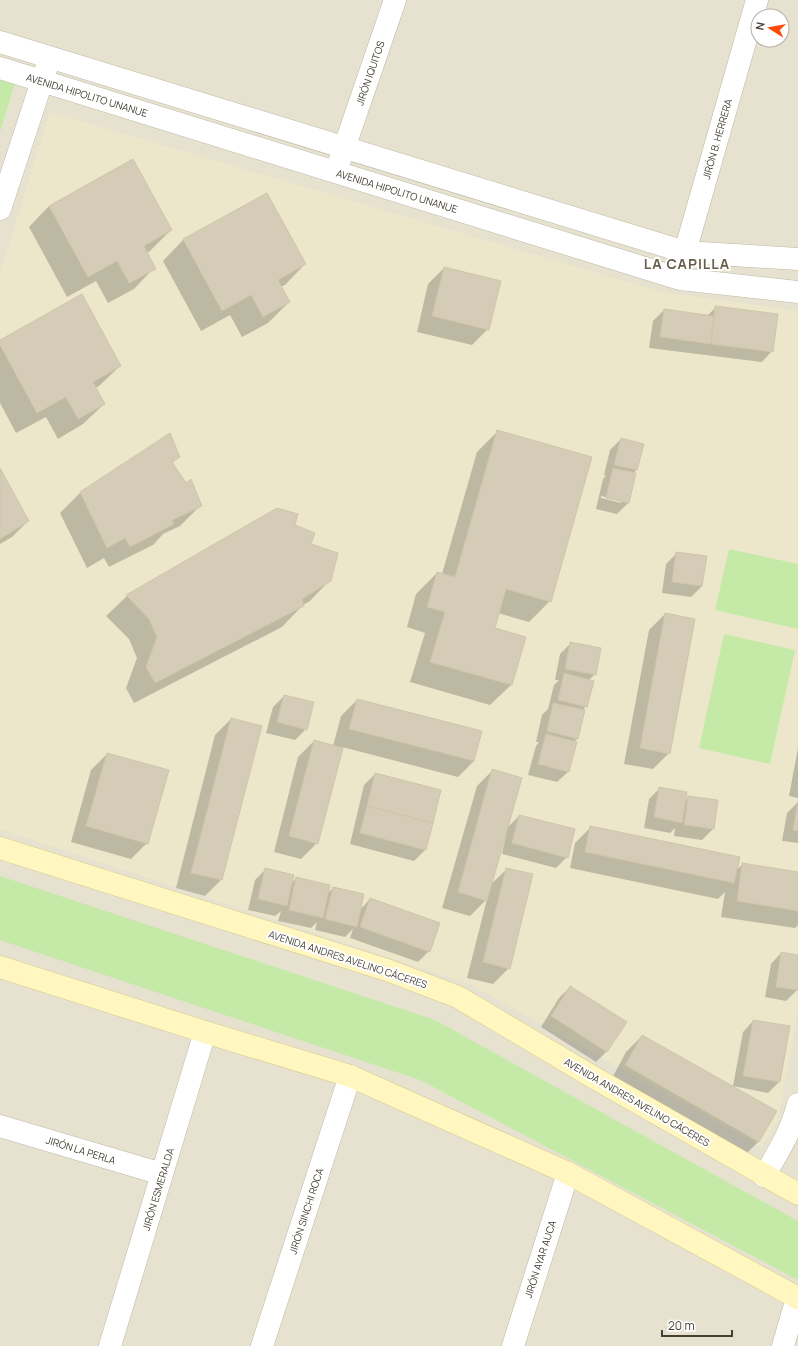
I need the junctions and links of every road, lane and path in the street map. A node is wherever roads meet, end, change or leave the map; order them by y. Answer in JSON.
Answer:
{"nodes":[{"id":1,"x":395,"y":0,"type":"edge"},
{"id":2,"x":757,"y":0,"type":"edge"},
{"id":3,"x":0,"y":42,"type":"edge"},
{"id":4,"x":49,"y":58,"type":"junction"},
{"id":5,"x":0,"y":68,"type":"edge"},
{"id":6,"x":42,"y":81,"type":"junction"},
{"id":7,"x":344,"y":147,"type":"junction"},
{"id":8,"x":336,"y":172,"type":"junction"},
{"id":9,"x":0,"y":209,"type":"edge"},
{"id":10,"x":685,"y":252,"type":"junction"},
{"id":11,"x":798,"y":259,"type":"edge"},
{"id":12,"x":680,"y":279,"type":"junction"},
{"id":13,"x":798,"y":292,"type":"edge"},
{"id":14,"x":0,"y":848,"type":"edge"},
{"id":15,"x":0,"y":967,"type":"edge"},
{"id":16,"x":205,"y":1032,"type":"junction"},
{"id":17,"x":350,"y":1076,"type":"junction"},
{"id":18,"x":798,"y":1104,"type":"edge"},
{"id":19,"x":0,"y":1126,"type":"edge"},
{"id":20,"x":568,"y":1173,"type":"junction"},
{"id":21,"x":162,"y":1174,"type":"junction"},
{"id":22,"x":764,"y":1176,"type":"junction"},
{"id":23,"x":798,"y":1194,"type":"edge"},
{"id":24,"x":798,"y":1298,"type":"edge"},
{"id":25,"x":110,"y":1346,"type":"edge"},
{"id":26,"x":262,"y":1346,"type":"edge"},
{"id":27,"x":513,"y":1346,"type":"edge"},
{"id":28,"x":783,"y":1346,"type":"edge"}],
"edges":[{"from":1,"to":7,"type":"street","name":"JIRÓN IQUITOS"},
{"from":2,"to":10,"type":"street","name":"JIRÓN B. HERRERA"},
{"from":3,"to":4,"type":"street"},
{"from":4,"to":6,"type":"street"},
{"from":4,"to":7,"type":"street"},
{"from":5,"to":6,"type":"street","name":"AVENIDA HIPOLITO UNANUE"},
{"from":6,"to":8,"type":"street","name":"AVENIDA HIPOLITO UNANUE"},
{"from":6,"to":9,"type":"street"},
{"from":7,"to":8,"type":"street","name":"JIRÓN IQUITOS"},
{"from":7,"to":10,"type":"street"},
{"from":8,"to":12,"type":"street","name":"AVENIDA HIPOLITO UNANUE"},
{"from":10,"to":11,"type":"street"},
{"from":10,"to":12,"type":"street","name":"JIRÓN B. HERRERA"},
{"from":12,"to":13,"type":"street","name":"AVENIDA HIPOLITO UNANUE"},
{"from":14,"to":22,"type":"main road","name":"AVENIDA ANDRES AVELINO CÁCERES"},
{"from":15,"to":16,"type":"main road"},
{"from":16,"to":17,"type":"main road"},
{"from":16,"to":21,"type":"street","name":"JIRÓN ESMERALDA"},
{"from":17,"to":20,"type":"main road"},
{"from":17,"to":26,"type":"street","name":"JIRÓN SINCHI ROCA"},
{"from":18,"to":22,"type":"street"},
{"from":19,"to":21,"type":"street","name":"JIRÓN LA PERLA"},
{"from":20,"to":24,"type":"main road"},
{"from":20,"to":27,"type":"street","name":"JIRÓN AYAR AUCA"},
{"from":21,"to":25,"type":"street","name":"JIRÓN ESMERALDA"},
{"from":22,"to":23,"type":"main road","name":"AVENIDA ANDRES AVELINO CÁCERES"},
{"from":24,"to":28,"type":"street"}]}
